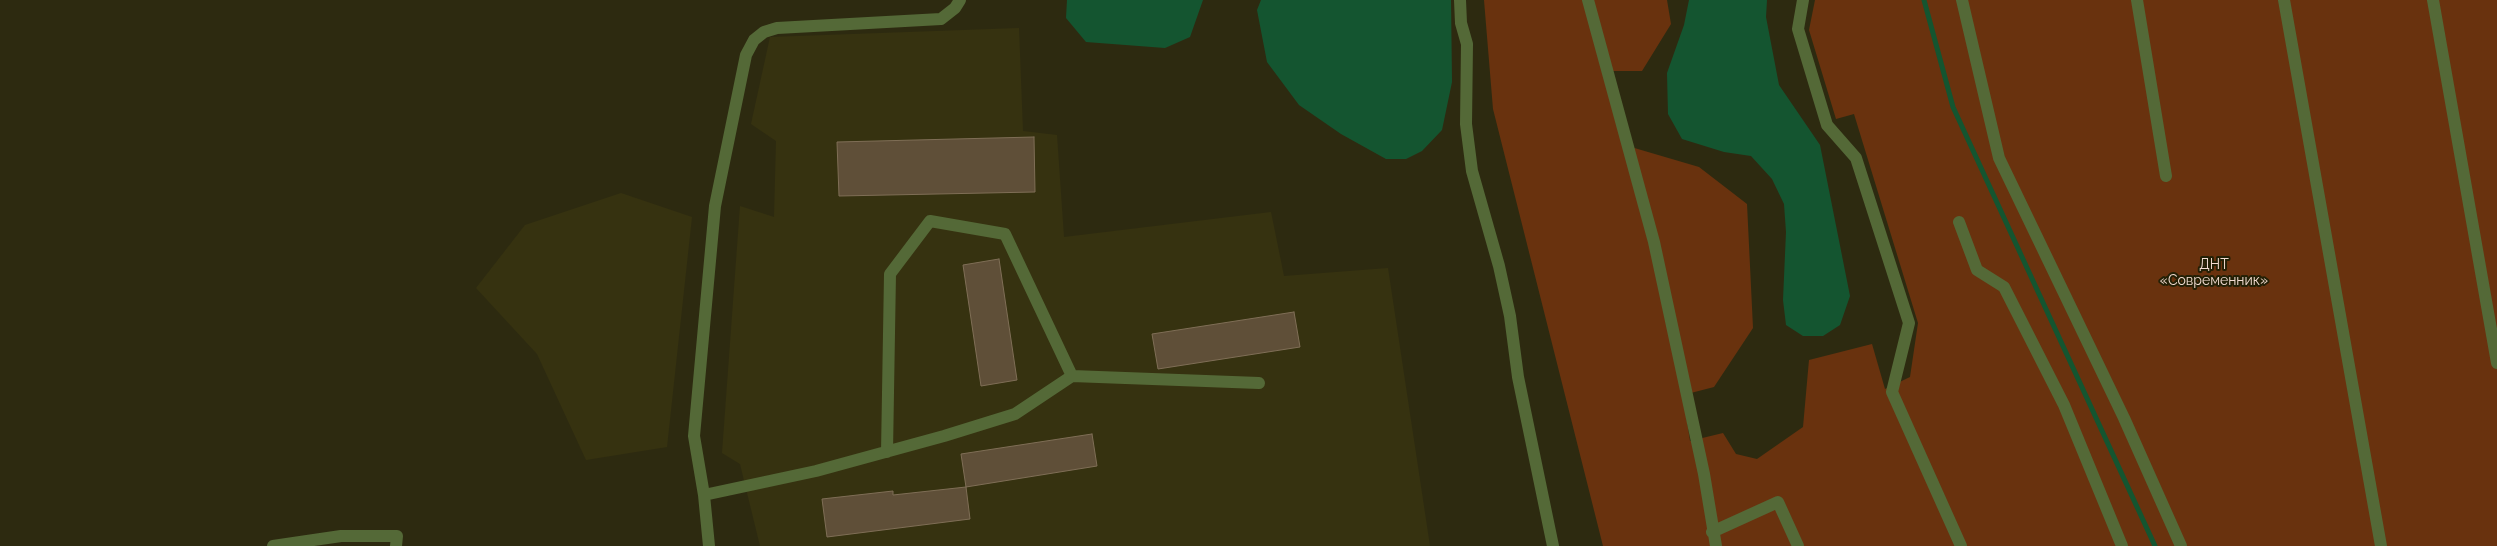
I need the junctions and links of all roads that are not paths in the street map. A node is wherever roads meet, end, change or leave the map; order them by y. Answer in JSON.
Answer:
{"nodes":[{"id":1,"x":960,"y":0,"type":"edge"},
{"id":2,"x":1460,"y":0,"type":"edge"},
{"id":3,"x":1588,"y":0,"type":"edge"},
{"id":4,"x":1803,"y":0,"type":"edge"},
{"id":5,"x":1962,"y":0,"type":"edge"},
{"id":6,"x":2137,"y":0,"type":"edge"},
{"id":7,"x":2284,"y":0,"type":"edge"},
{"id":8,"x":2433,"y":0,"type":"edge"},
{"id":9,"x":2166,"y":176,"type":"dead end"},
{"id":10,"x":1959,"y":222,"type":"dead end"},
{"id":11,"x":2497,"y":364,"type":"edge"},
{"id":12,"x":1072,"y":376,"type":"junction"},
{"id":13,"x":1258,"y":383,"type":"dead end"},
{"id":14,"x":888,"y":452,"type":"junction"},
{"id":15,"x":704,"y":495,"type":"junction"},
{"id":16,"x":1712,"y":532,"type":"junction"},
{"id":17,"x":272,"y":546,"type":"edge"},
{"id":18,"x":396,"y":546,"type":"edge"},
{"id":19,"x":709,"y":546,"type":"edge"},
{"id":20,"x":1553,"y":546,"type":"edge"},
{"id":21,"x":1716,"y":546,"type":"edge"},
{"id":22,"x":1798,"y":546,"type":"edge"},
{"id":23,"x":1961,"y":546,"type":"edge"},
{"id":24,"x":2122,"y":546,"type":"edge"},
{"id":25,"x":2181,"y":546,"type":"edge"},
{"id":26,"x":2381,"y":546,"type":"edge"}],
"edges":[{"from":1,"to":15,"type":"street"},
{"from":2,"to":20,"type":"street"},
{"from":3,"to":16,"type":"street"},
{"from":4,"to":23,"type":"street"},
{"from":5,"to":25,"type":"street"},
{"from":6,"to":9,"type":"street"},
{"from":7,"to":26,"type":"street"},
{"from":8,"to":11,"type":"street"},
{"from":10,"to":24,"type":"street"},
{"from":12,"to":13,"type":"street"},
{"from":12,"to":14,"type":"street"},
{"from":12,"to":14,"type":"street"},
{"from":14,"to":15,"type":"street"},
{"from":15,"to":19,"type":"street"},
{"from":16,"to":21,"type":"street"},
{"from":16,"to":22,"type":"street"},
{"from":17,"to":18,"type":"street"}]}
